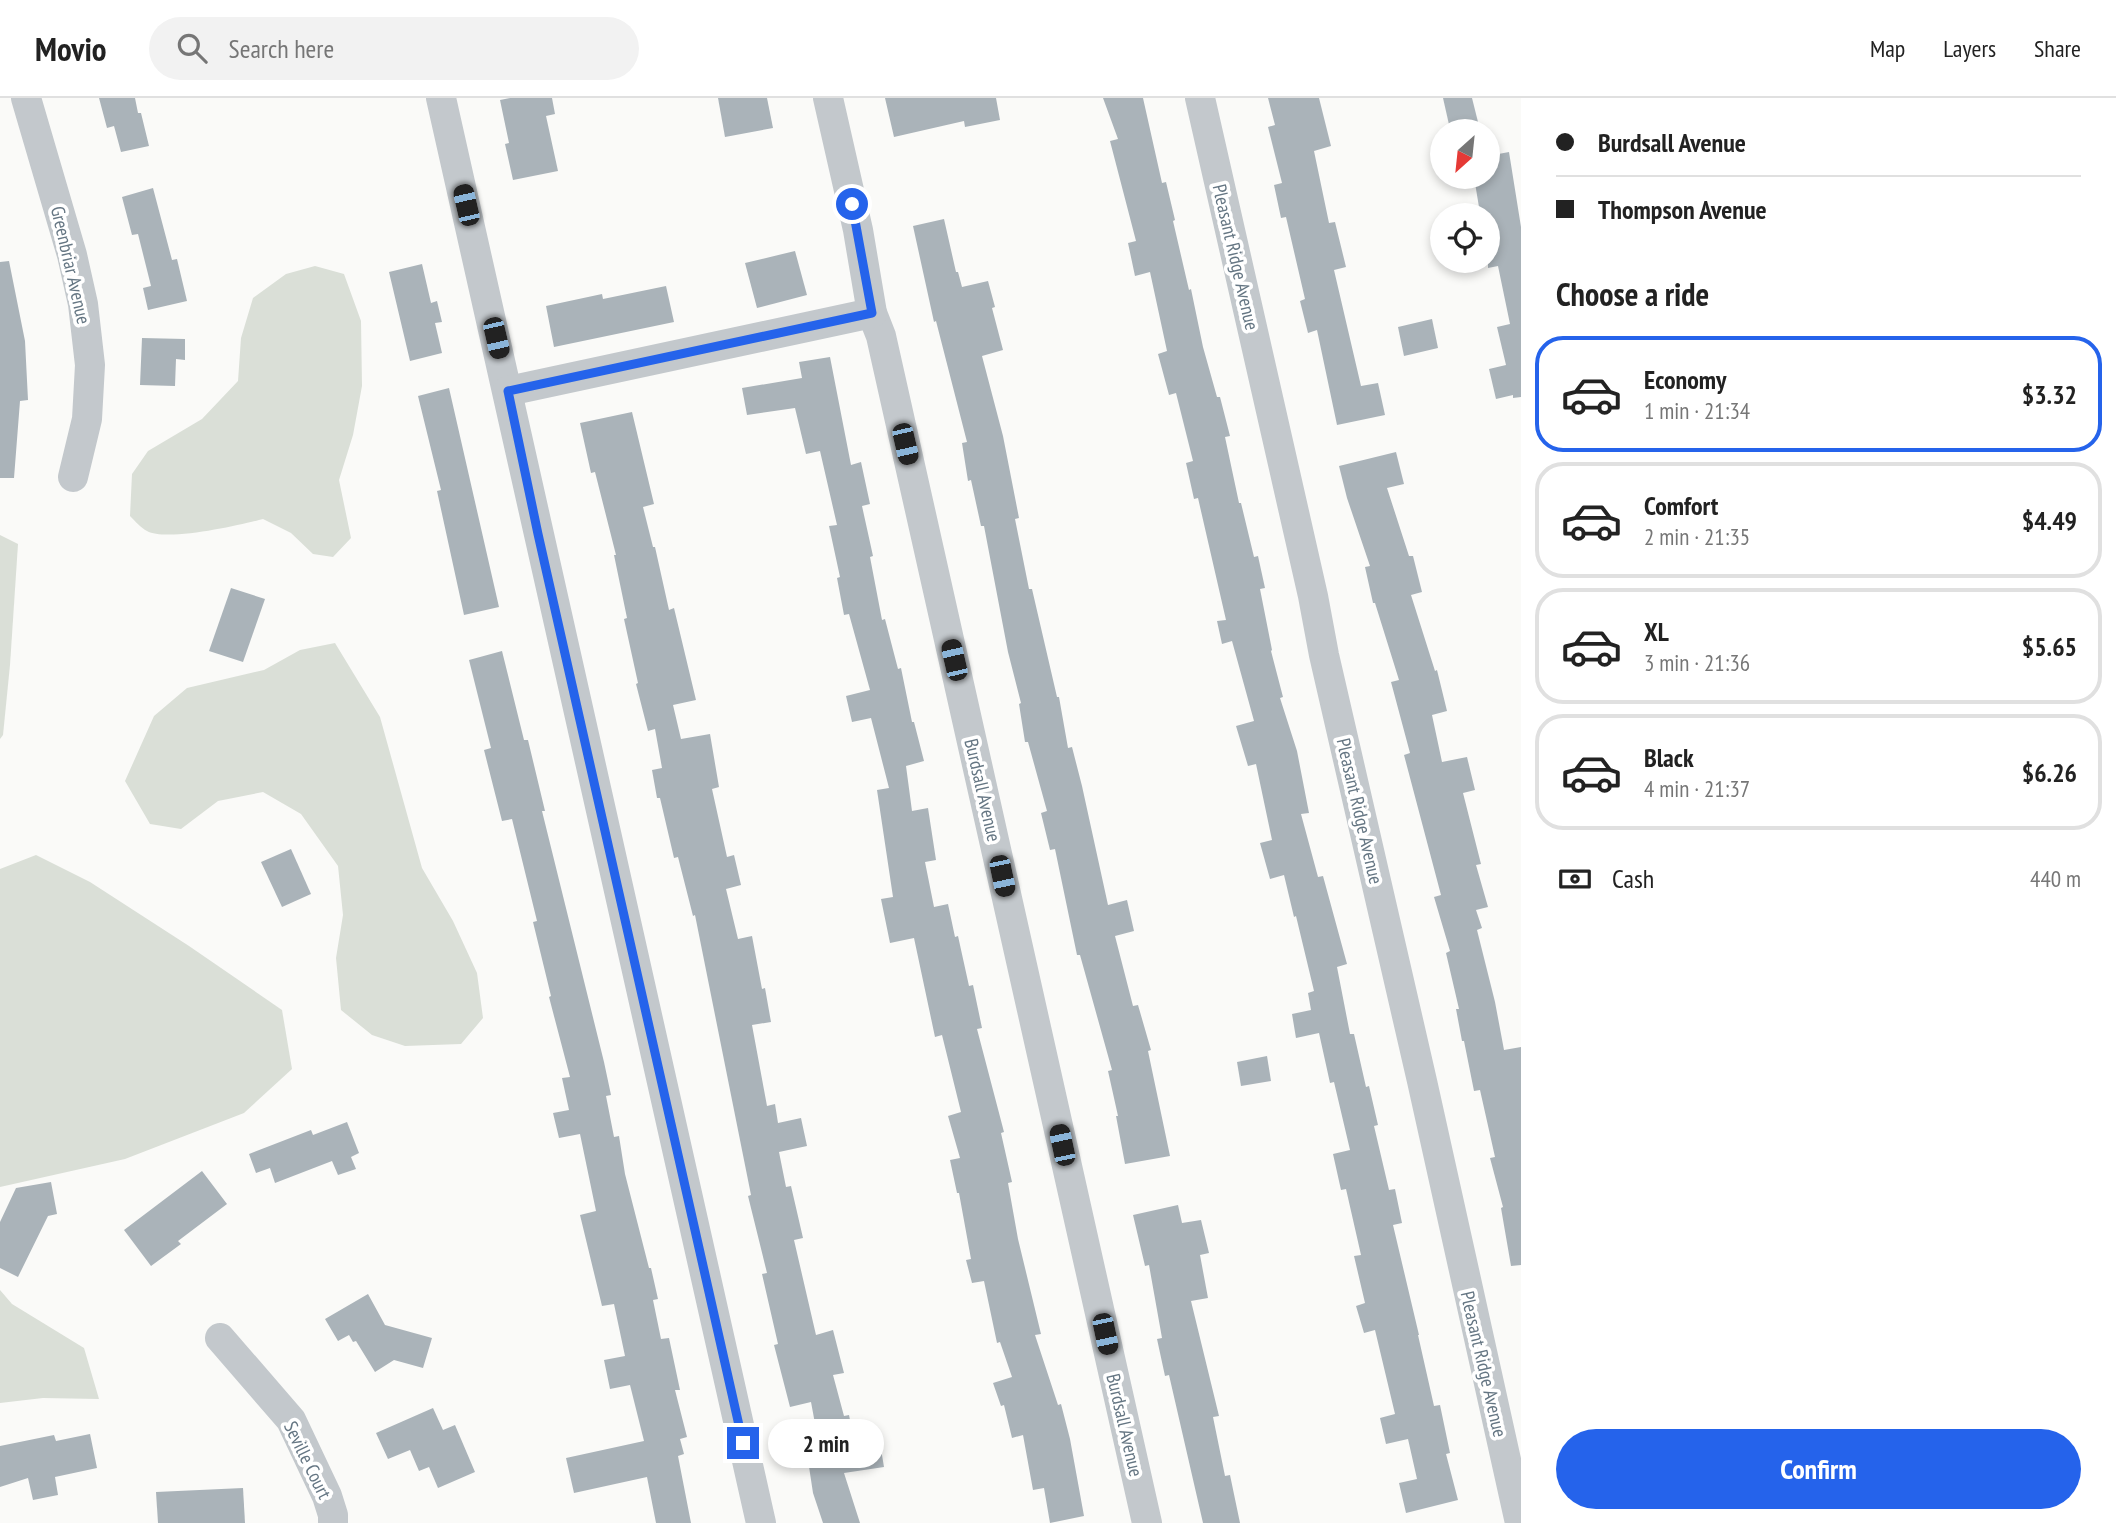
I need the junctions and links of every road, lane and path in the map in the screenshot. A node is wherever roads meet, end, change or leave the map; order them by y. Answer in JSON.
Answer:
{"nodes":[{"id":1,"x":26,"y":98,"type":"edge"},
{"id":2,"x":441,"y":98,"type":"edge"},
{"id":3,"x":828,"y":98,"type":"edge"},
{"id":4,"x":1200,"y":98,"type":"edge"},
{"id":5,"x":872,"y":313,"type":"junction"},
{"id":6,"x":508,"y":391,"type":"junction"},
{"id":7,"x":73,"y":477,"type":"dead end"},
{"id":8,"x":220,"y":1338,"type":"dead end"},
{"id":9,"x":333,"y":1523,"type":"edge"},
{"id":10,"x":761,"y":1523,"type":"edge"},
{"id":11,"x":1147,"y":1523,"type":"edge"},
{"id":12,"x":1520,"y":1523,"type":"edge"}],
"edges":[{"from":1,"to":7,"type":"street","name":"Greenbriar Avenue"},
{"from":2,"to":6,"type":"street"},
{"from":3,"to":5,"type":"street","name":"Burdsall Avenue"},
{"from":4,"to":12,"type":"street","name":"Pleasant Ridge Avenue"},
{"from":5,"to":6,"type":"street"},
{"from":5,"to":11,"type":"street","name":"Burdsall Avenue"},
{"from":6,"to":10,"type":"street"},
{"from":8,"to":9,"type":"street","name":"Seville Court"}]}
